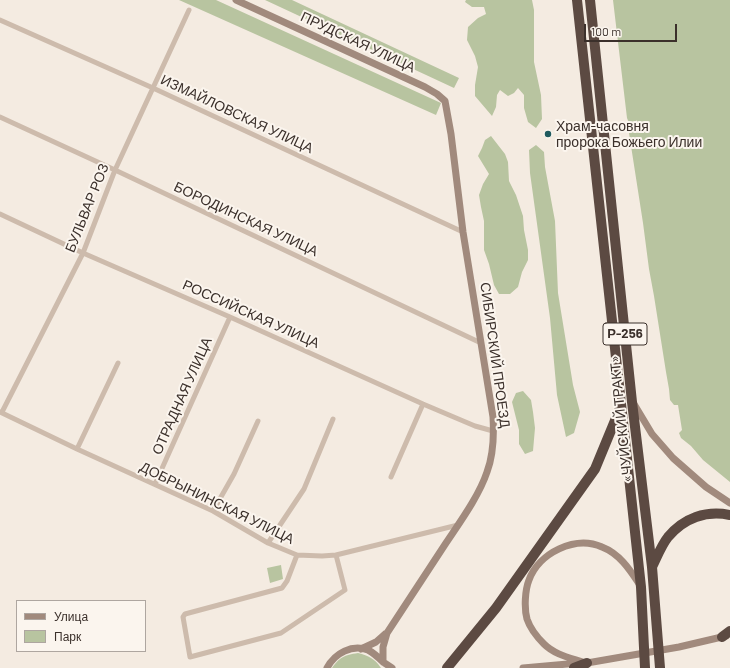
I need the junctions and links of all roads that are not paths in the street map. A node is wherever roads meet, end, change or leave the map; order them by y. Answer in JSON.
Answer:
{"nodes":[{"id":1,"x":236,"y":0,"type":"edge"},
{"id":2,"x":577,"y":0,"type":"edge"},
{"id":3,"x":590,"y":0,"type":"edge"},
{"id":4,"x":189,"y":10,"type":"dead end"},
{"id":5,"x":0,"y":20,"type":"edge"},
{"id":6,"x":153,"y":88,"type":"junction"},
{"id":7,"x":445,"y":102,"type":"joint"},
{"id":8,"x":0,"y":117,"type":"edge"},
{"id":9,"x":115,"y":170,"type":"junction"},
{"id":10,"x":0,"y":214,"type":"edge"},
{"id":11,"x":463,"y":232,"type":"junction"},
{"id":12,"x":83,"y":253,"type":"junction"},
{"id":13,"x":230,"y":317,"type":"junction"},
{"id":14,"x":481,"y":343,"type":"junction"},
{"id":15,"x":118,"y":363,"type":"dead end"},
{"id":16,"x":632,"y":402,"type":"junction"},
{"id":17,"x":423,"y":404,"type":"junction"},
{"id":18,"x":622,"y":404,"type":"junction"},
{"id":19,"x":1,"y":412,"type":"edge"},
{"id":20,"x":333,"y":419,"type":"dead end"},
{"id":21,"x":258,"y":421,"type":"dead end"},
{"id":22,"x":494,"y":431,"type":"junction"},
{"id":23,"x":77,"y":449,"type":"junction"},
{"id":24,"x":391,"y":477,"type":"dead end"},
{"id":25,"x":155,"y":484,"type":"junction"},
{"id":26,"x":730,"y":503,"type":"edge"},
{"id":27,"x":213,"y":511,"type":"junction"},
{"id":28,"x":730,"y":515,"type":"edge"},
{"id":29,"x":458,"y":525,"type":"junction"},
{"id":30,"x":268,"y":543,"type":"junction"},
{"id":31,"x":297,"y":555,"type":"junction"},
{"id":32,"x":336,"y":555,"type":"junction"},
{"id":33,"x":652,"y":567,"type":"junction"},
{"id":34,"x":641,"y":587,"type":"junction"},
{"id":35,"x":387,"y":633,"type":"junction"},
{"id":36,"x":728,"y":636,"type":"edge"},
{"id":37,"x":361,"y":649,"type":"junction"},
{"id":38,"x":586,"y":663,"type":"junction"},
{"id":39,"x":384,"y":665,"type":"edge"},
{"id":40,"x":327,"y":668,"type":"edge"},
{"id":41,"x":392,"y":668,"type":"edge"},
{"id":42,"x":447,"y":668,"type":"edge"},
{"id":43,"x":523,"y":668,"type":"edge"},
{"id":44,"x":574,"y":668,"type":"edge"},
{"id":45,"x":645,"y":668,"type":"edge"},
{"id":46,"x":660,"y":668,"type":"edge"}],
"edges":[{"from":1,"to":7,"type":"street","name":"ПРУДСКАЯ УЛИЦА"},
{"from":2,"to":18,"type":"highway","name":"«ЧУЙСКИЙ ТРАКТ»","number":"Р-256"},
{"from":3,"to":16,"type":"highway","name":"«ЧУЙСКИЙ ТРАКТ»","number":"Р-256"},
{"from":4,"to":6,"type":"street","name":"БУЛЬВАР РОЗ"},
{"from":5,"to":6,"type":"street","name":"ИЗМАЙЛОВСКАЯ УЛИЦА"},
{"from":6,"to":9,"type":"street","name":"БУЛЬВАР РОЗ"},
{"from":6,"to":11,"type":"street","name":"ИЗМАЙЛОВСКАЯ УЛИЦА"},
{"from":7,"to":11,"type":"street","name":"СИБИРСКИЙ ПРОЕЗД"},
{"from":8,"to":9,"type":"street","name":"БОРОДИНСКАЯ УЛИЦА"},
{"from":9,"to":12,"type":"street","name":"БУЛЬВАР РОЗ"},
{"from":9,"to":14,"type":"street","name":"БОРОДИНСКАЯ УЛИЦА"},
{"from":10,"to":12,"type":"street","name":"РОССИЙСКАЯ УЛИЦА"},
{"from":11,"to":14,"type":"street","name":"СИБИРСКИЙ ПРОЕЗД"},
{"from":12,"to":13,"type":"street","name":"РОССИЙСКАЯ УЛИЦА"},
{"from":12,"to":19,"type":"street","name":"БУЛЬВАР РОЗ"},
{"from":13,"to":17,"type":"street","name":"РОССИЙСКАЯ УЛИЦА"},
{"from":13,"to":25,"type":"street","name":"ОТРАДНАЯ УЛИЦА"},
{"from":14,"to":22,"type":"street","name":"СИБИРСКИЙ ПРОЕЗД"},
{"from":15,"to":23,"type":"street"},
{"from":16,"to":26,"type":"street"},
{"from":16,"to":33,"type":"highway","name":"«ЧУЙСКИЙ ТРАКТ»","number":"Р-256"},
{"from":17,"to":22,"type":"street","name":"РОССИЙСКАЯ УЛИЦА"},
{"from":17,"to":24,"type":"street"},
{"from":18,"to":34,"type":"highway","name":"«ЧУЙСКИЙ ТРАКТ»","number":"Р-256"},
{"from":18,"to":42,"type":"highway"},
{"from":19,"to":23,"type":"street","name":"ДОБРЫНИНСКАЯ УЛИЦА"},
{"from":20,"to":30,"type":"street"},
{"from":21,"to":27,"type":"street"},
{"from":22,"to":29,"type":"street","name":"СИБИРСКИЙ ПРОЕЗД"},
{"from":23,"to":25,"type":"street","name":"ДОБРЫНИНСКАЯ УЛИЦА"},
{"from":25,"to":27,"type":"street","name":"ДОБРЫНИНСКАЯ УЛИЦА"},
{"from":27,"to":30,"type":"street","name":"ДОБРЫНИНСКАЯ УЛИЦА"},
{"from":28,"to":33,"type":"highway"},
{"from":29,"to":32,"type":"street","name":"ДОБРЫНИНСКАЯ УЛИЦА"},
{"from":29,"to":35,"type":"street","name":"СИБИРСКИЙ ПРОЕЗД"},
{"from":30,"to":31,"type":"street","name":"ДОБРЫНИНСКАЯ УЛИЦА"},
{"from":31,"to":32,"type":"street","name":"ДОБРЫНИНСКАЯ УЛИЦА"},
{"from":31,"to":32,"type":"street"},
{"from":33,"to":46,"type":"highway","name":"«ЧУЙСКИЙ ТРАКТ»","number":"Р-256"},
{"from":34,"to":38,"type":"street"},
{"from":34,"to":45,"type":"highway","name":"«ЧУЙСКИЙ ТРАКТ»","number":"Р-256"},
{"from":35,"to":37,"type":"street","name":"СИБИРСКИЙ ПРОЕЗД"},
{"from":35,"to":39,"type":"street","name":"СИБИРСКИЙ ПРОЕЗД"},
{"from":36,"to":38,"type":"street"},
{"from":37,"to":39,"type":"street"},
{"from":37,"to":40,"type":"street","name":"СИБИРСКИЙ ПРОЕЗД"},
{"from":38,"to":43,"type":"street"},
{"from":38,"to":44,"type":"highway"},
{"from":39,"to":41,"type":"street"}]}
